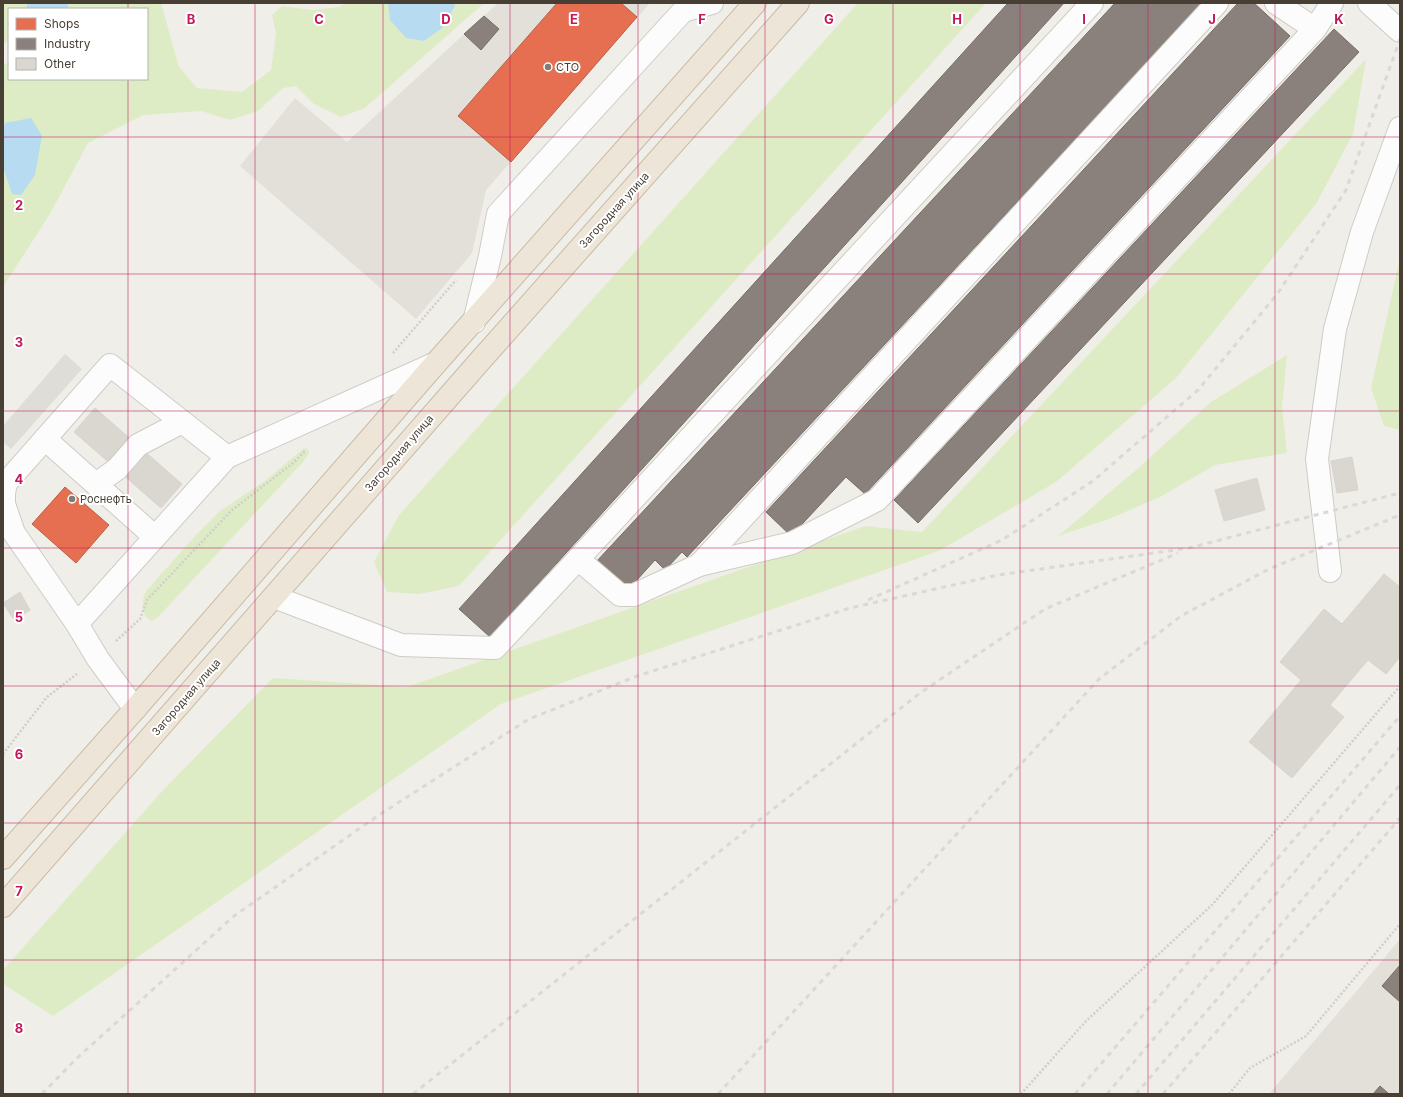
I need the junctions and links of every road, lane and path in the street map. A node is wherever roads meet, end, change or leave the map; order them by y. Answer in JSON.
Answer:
{"nodes":[{"id":1,"x":712,"y":3,"type":"edge"},
{"id":2,"x":754,"y":3,"type":"edge"},
{"id":3,"x":798,"y":3,"type":"edge"},
{"id":4,"x":1092,"y":3,"type":"edge"},
{"id":5,"x":1217,"y":3,"type":"edge"},
{"id":6,"x":1276,"y":3,"type":"edge"},
{"id":7,"x":1332,"y":3,"type":"edge"},
{"id":8,"x":1369,"y":3,"type":"edge"},
{"id":9,"x":1315,"y":29,"type":"junction"},
{"id":10,"x":1400,"y":32,"type":"edge"},
{"id":11,"x":1400,"y":128,"type":"edge"},
{"id":12,"x":457,"y":279,"type":"dead end"},
{"id":13,"x":474,"y":322,"type":"junction"},
{"id":14,"x":391,"y":355,"type":"dead end"},
{"id":15,"x":436,"y":364,"type":"junction"},
{"id":16,"x":182,"y":422,"type":"junction"},
{"id":17,"x":45,"y":439,"type":"junction"},
{"id":18,"x":308,"y":449,"type":"dead end"},
{"id":19,"x":227,"y":457,"type":"junction"},
{"id":20,"x":96,"y":484,"type":"junction"},
{"id":21,"x":155,"y":537,"type":"junction"},
{"id":22,"x":578,"y":559,"type":"junction"},
{"id":23,"x":699,"y":564,"type":"junction"},
{"id":24,"x":1330,"y":571,"type":"dead end"},
{"id":25,"x":274,"y":597,"type":"junction"},
{"id":26,"x":77,"y":624,"type":"junction"},
{"id":27,"x":98,"y":659,"type":"junction"},
{"id":28,"x":1400,"y":686,"type":"edge"},
{"id":29,"x":135,"y":709,"type":"junction"},
{"id":30,"x":3,"y":754,"type":"edge"},
{"id":31,"x":3,"y":858,"type":"edge"},
{"id":32,"x":3,"y":906,"type":"edge"},
{"id":33,"x":1400,"y":924,"type":"edge"},
{"id":34,"x":1021,"y":1094,"type":"edge"},
{"id":35,"x":1229,"y":1094,"type":"edge"}],
"edges":[{"from":1,"to":13,"type":"lane"},
{"from":2,"to":13,"type":"highway"},
{"from":3,"to":25,"type":"highway","name":"Загородная улица"},
{"from":4,"to":22,"type":"lane"},
{"from":5,"to":23,"type":"lane"},
{"from":6,"to":9,"type":"lane"},
{"from":7,"to":9,"type":"lane"},
{"from":8,"to":10,"type":"lane"},
{"from":9,"to":23,"type":"lane"},
{"from":11,"to":24,"type":"lane"},
{"from":12,"to":14,"type":"path"},
{"from":13,"to":15,"type":"highway"},
{"from":15,"to":19,"type":"lane"},
{"from":15,"to":29,"type":"highway"},
{"from":16,"to":17,"type":"lane"},
{"from":16,"to":19,"type":"lane"},
{"from":16,"to":20,"type":"lane"},
{"from":17,"to":20,"type":"lane"},
{"from":17,"to":26,"type":"lane"},
{"from":18,"to":27,"type":"path"},
{"from":19,"to":21,"type":"lane"},
{"from":20,"to":21,"type":"lane"},
{"from":21,"to":26,"type":"lane"},
{"from":22,"to":23,"type":"lane"},
{"from":22,"to":25,"type":"lane"},
{"from":25,"to":32,"type":"highway","name":"Загородная улица"},
{"from":26,"to":27,"type":"lane"},
{"from":27,"to":29,"type":"lane"},
{"from":27,"to":30,"type":"path"},
{"from":28,"to":34,"type":"path"},
{"from":29,"to":31,"type":"highway"},
{"from":33,"to":35,"type":"path"}]}
